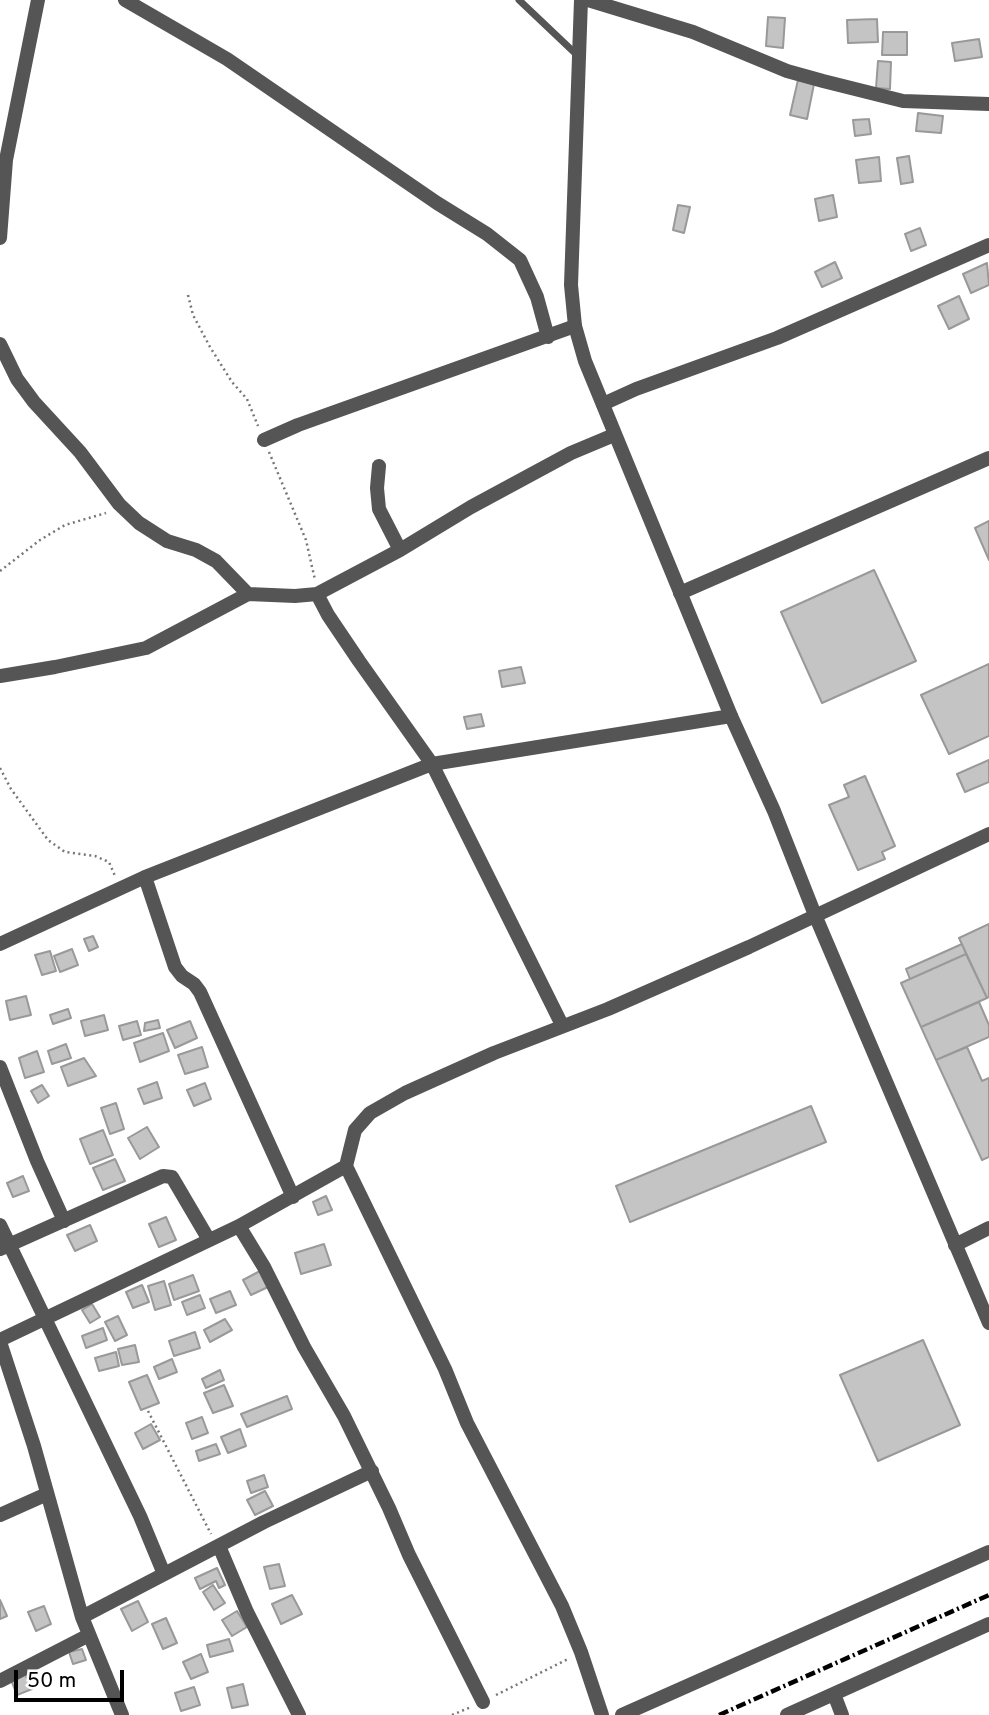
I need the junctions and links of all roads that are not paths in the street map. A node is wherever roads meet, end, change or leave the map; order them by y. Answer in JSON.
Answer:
{"nodes":[{"id":1,"x":38,"y":0,"type":"edge"},
{"id":2,"x":125,"y":0,"type":"edge"},
{"id":3,"x":519,"y":0,"type":"edge"},
{"id":4,"x":581,"y":0,"type":"edge"},
{"id":5,"x":588,"y":0,"type":"edge"},
{"id":6,"x":578,"y":55,"type":"junction"},
{"id":7,"x":989,"y":104,"type":"edge"},
{"id":8,"x":0,"y":238,"type":"edge"},
{"id":9,"x":989,"y":245,"type":"edge"},
{"id":10,"x":575,"y":326,"type":"junction"},
{"id":11,"x":548,"y":337,"type":"junction"},
{"id":12,"x":0,"y":344,"type":"edge"},
{"id":13,"x":603,"y":404,"type":"junction"},
{"id":14,"x":614,"y":435,"type":"junction"},
{"id":15,"x":264,"y":440,"type":"dead end"},
{"id":16,"x":989,"y":458,"type":"edge"},
{"id":17,"x":379,"y":466,"type":"dead end"},
{"id":18,"x":400,"y":550,"type":"junction"},
{"id":19,"x":680,"y":593,"type":"junction"},
{"id":20,"x":248,"y":594,"type":"junction"},
{"id":21,"x":317,"y":594,"type":"junction"},
{"id":22,"x":0,"y":676,"type":"edge"},
{"id":23,"x":731,"y":716,"type":"junction"},
{"id":24,"x":432,"y":764,"type":"junction"},
{"id":25,"x":989,"y":834,"type":"edge"},
{"id":26,"x":145,"y":877,"type":"junction"},
{"id":27,"x":815,"y":915,"type":"junction"},
{"id":28,"x":0,"y":944,"type":"edge"},
{"id":29,"x":562,"y":1025,"type":"junction"},
{"id":30,"x":0,"y":1067,"type":"edge"},
{"id":31,"x":346,"y":1166,"type":"junction"},
{"id":32,"x":293,"y":1197,"type":"junction"},
{"id":33,"x":64,"y":1221,"type":"junction"},
{"id":34,"x":0,"y":1226,"type":"edge"},
{"id":35,"x":239,"y":1226,"type":"junction"},
{"id":36,"x":989,"y":1228,"type":"edge"},
{"id":37,"x":209,"y":1240,"type":"junction"},
{"id":38,"x":955,"y":1245,"type":"junction"},
{"id":39,"x":5,"y":1247,"type":"edge"},
{"id":40,"x":45,"y":1320,"type":"junction"},
{"id":41,"x":989,"y":1323,"type":"edge"},
{"id":42,"x":0,"y":1341,"type":"edge"},
{"id":43,"x":372,"y":1471,"type":"junction"},
{"id":44,"x":47,"y":1494,"type":"junction"},
{"id":45,"x":0,"y":1515,"type":"edge"},
{"id":46,"x":219,"y":1546,"type":"junction"},
{"id":47,"x":989,"y":1552,"type":"edge"},
{"id":48,"x":164,"y":1574,"type":"junction"},
{"id":49,"x":82,"y":1617,"type":"junction"},
{"id":50,"x":989,"y":1624,"type":"edge"},
{"id":51,"x":89,"y":1635,"type":"junction"},
{"id":52,"x":0,"y":1681,"type":"edge"},
{"id":53,"x":834,"y":1694,"type":"junction"},
{"id":54,"x":483,"y":1702,"type":"road end"},
{"id":55,"x":122,"y":1715,"type":"edge"},
{"id":56,"x":299,"y":1715,"type":"edge"},
{"id":57,"x":602,"y":1715,"type":"edge"},
{"id":58,"x":622,"y":1715,"type":"edge"},
{"id":59,"x":787,"y":1715,"type":"edge"},
{"id":60,"x":842,"y":1715,"type":"edge"}],
"edges":[{"from":1,"to":8,"type":"street"},
{"from":2,"to":11,"type":"street"},
{"from":3,"to":6,"type":"lane"},
{"from":4,"to":6,"type":"street"},
{"from":5,"to":7,"type":"street"},
{"from":6,"to":10,"type":"street"},
{"from":9,"to":13,"type":"street"},
{"from":10,"to":11,"type":"street"},
{"from":10,"to":13,"type":"street"},
{"from":11,"to":15,"type":"street"},
{"from":12,"to":20,"type":"street"},
{"from":13,"to":14,"type":"street"},
{"from":14,"to":18,"type":"street"},
{"from":14,"to":19,"type":"street"},
{"from":16,"to":19,"type":"street"},
{"from":17,"to":18,"type":"street"},
{"from":18,"to":21,"type":"street"},
{"from":19,"to":23,"type":"street"},
{"from":20,"to":21,"type":"street"},
{"from":20,"to":22,"type":"street"},
{"from":21,"to":24,"type":"street"},
{"from":23,"to":24,"type":"street"},
{"from":23,"to":27,"type":"street"},
{"from":24,"to":26,"type":"street"},
{"from":24,"to":29,"type":"street"},
{"from":25,"to":27,"type":"street"},
{"from":26,"to":28,"type":"street"},
{"from":26,"to":32,"type":"street"},
{"from":27,"to":29,"type":"street"},
{"from":27,"to":38,"type":"street"},
{"from":29,"to":31,"type":"street"},
{"from":30,"to":33,"type":"street"},
{"from":31,"to":32,"type":"street"},
{"from":31,"to":57,"type":"street"},
{"from":32,"to":35,"type":"street"},
{"from":33,"to":37,"type":"street"},
{"from":33,"to":39,"type":"street"},
{"from":34,"to":39,"type":"street"},
{"from":35,"to":37,"type":"street"},
{"from":35,"to":43,"type":"street"},
{"from":36,"to":38,"type":"street"},
{"from":37,"to":40,"type":"street"},
{"from":38,"to":41,"type":"street"},
{"from":39,"to":40,"type":"street"},
{"from":40,"to":42,"type":"street"},
{"from":40,"to":48,"type":"street"},
{"from":42,"to":44,"type":"street"},
{"from":43,"to":46,"type":"street"},
{"from":43,"to":54,"type":"street"},
{"from":44,"to":45,"type":"street"},
{"from":44,"to":49,"type":"street"},
{"from":46,"to":48,"type":"street"},
{"from":46,"to":56,"type":"street"},
{"from":47,"to":58,"type":"street"},
{"from":48,"to":49,"type":"street"},
{"from":49,"to":51,"type":"street"},
{"from":50,"to":53,"type":"street"},
{"from":51,"to":52,"type":"street"},
{"from":51,"to":55,"type":"street"},
{"from":53,"to":59,"type":"street"},
{"from":53,"to":60,"type":"street"}]}
